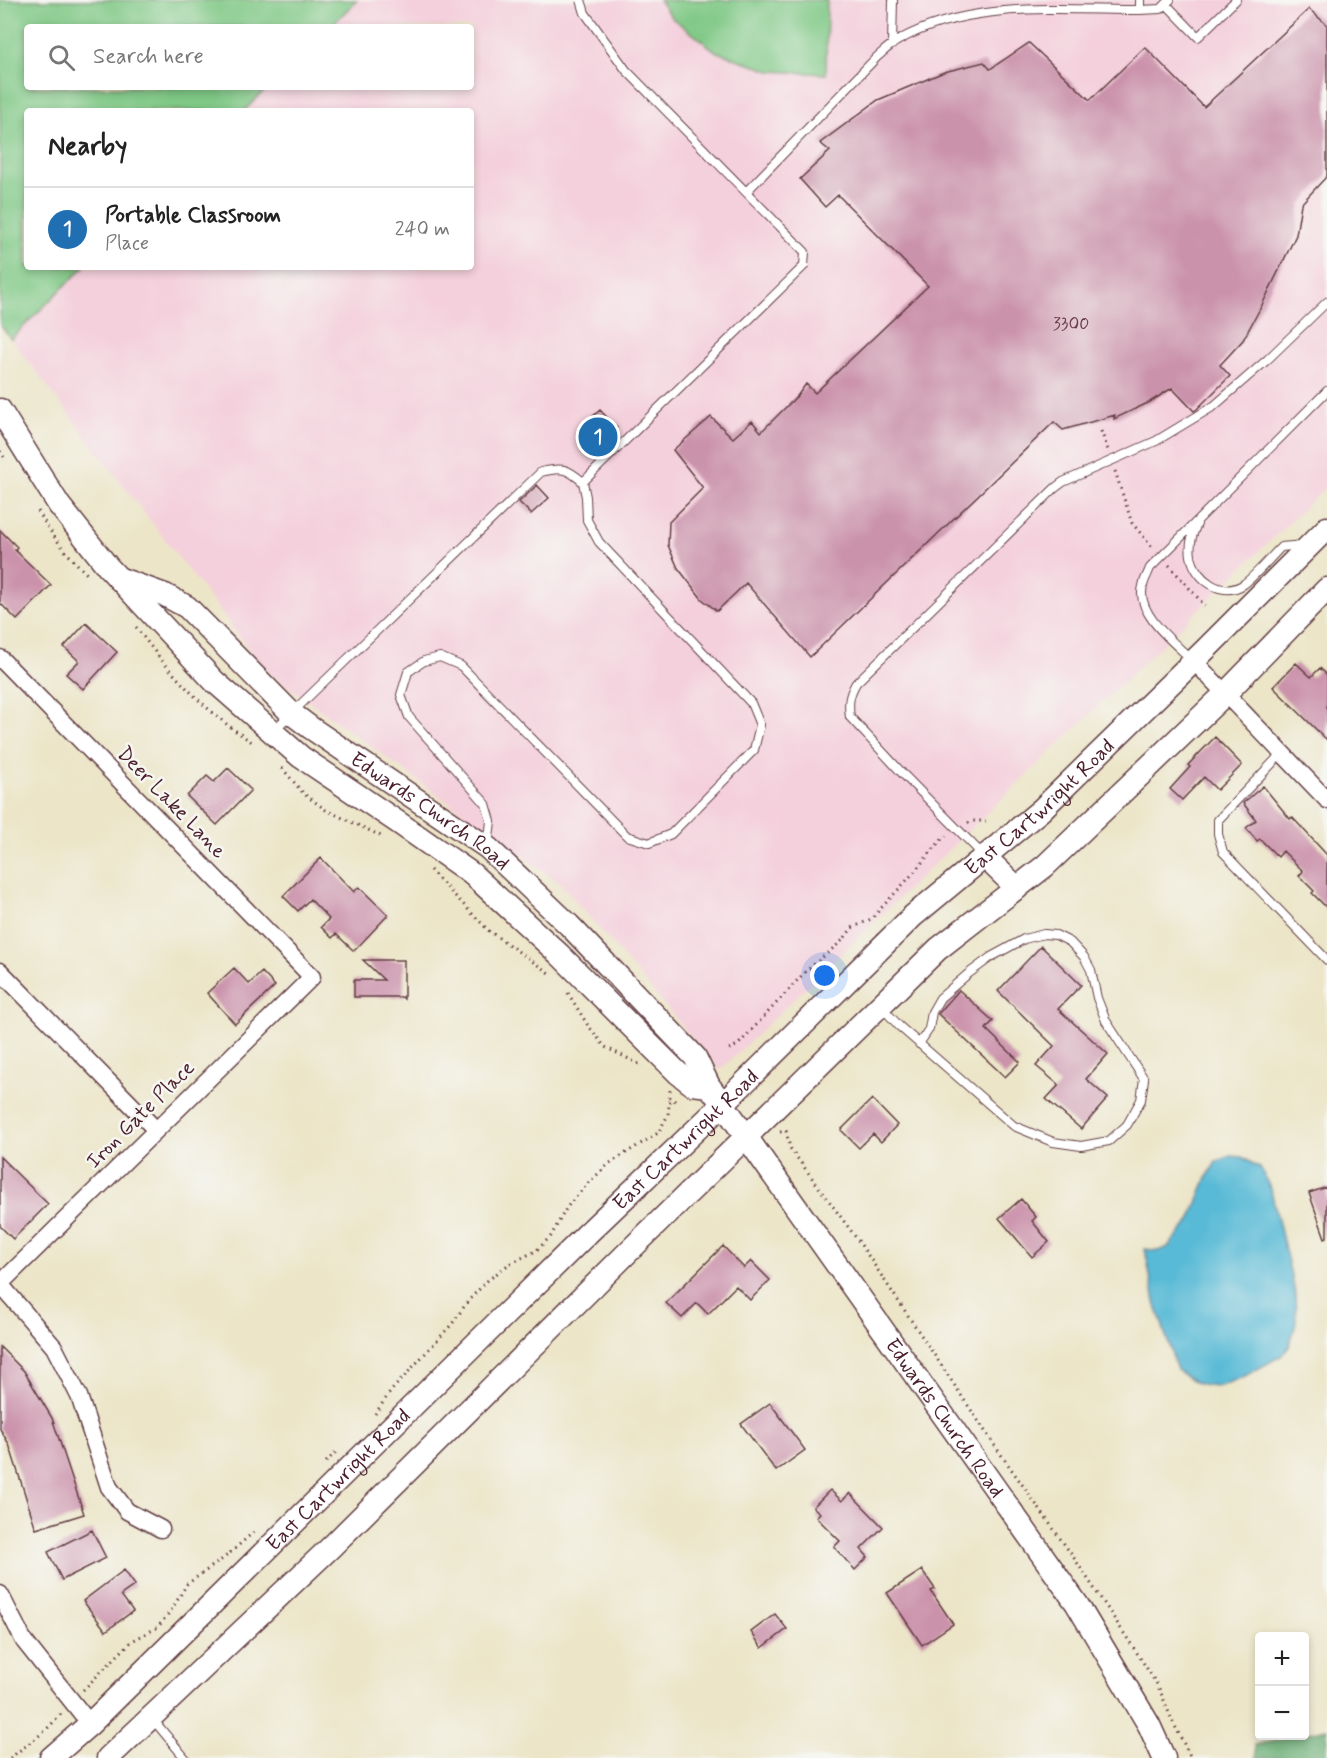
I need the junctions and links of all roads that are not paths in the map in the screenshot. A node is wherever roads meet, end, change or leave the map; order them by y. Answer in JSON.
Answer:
{"nodes":[{"id":1,"x":581,"y":0,"type":"edge"},
{"id":2,"x":893,"y":0,"type":"edge"},
{"id":3,"x":1140,"y":0,"type":"edge"},
{"id":4,"x":1236,"y":0,"type":"edge"},
{"id":5,"x":1168,"y":2,"type":"edge"},
{"id":6,"x":1140,"y":10,"type":"junction"},
{"id":7,"x":892,"y":45,"type":"junction"},
{"id":8,"x":746,"y":192,"type":"junction"},
{"id":9,"x":1327,"y":302,"type":"edge"},
{"id":10,"x":1327,"y":392,"type":"edge"},
{"id":11,"x":0,"y":410,"type":"edge"},
{"id":12,"x":583,"y":482,"type":"junction"},
{"id":13,"x":1200,"y":517,"type":"junction"},
{"id":14,"x":1327,"y":528,"type":"edge"},
{"id":15,"x":1310,"y":544,"type":"junction"},
{"id":16,"x":118,"y":578,"type":"junction"},
{"id":17,"x":1327,"y":589,"type":"edge"},
{"id":18,"x":0,"y":658,"type":"edge"},
{"id":19,"x":1194,"y":661,"type":"junction"},
{"id":20,"x":1225,"y":694,"type":"junction"},
{"id":21,"x":291,"y":713,"type":"junction"},
{"id":22,"x":272,"y":732,"type":"junction"},
{"id":23,"x":1282,"y":753,"type":"junction"},
{"id":24,"x":1327,"y":800,"type":"edge"},
{"id":25,"x":488,"y":848,"type":"junction"},
{"id":26,"x":984,"y":856,"type":"junction"},
{"id":27,"x":1017,"y":888,"type":"junction"},
{"id":28,"x":1327,"y":960,"type":"edge"},
{"id":29,"x":0,"y":971,"type":"edge"},
{"id":30,"x":312,"y":977,"type":"joint"},
{"id":31,"x":881,"y":1005,"type":"junction"},
{"id":32,"x":919,"y":1044,"type":"junction"},
{"id":33,"x":709,"y":1086,"type":"junction"},
{"id":34,"x":723,"y":1104,"type":"junction"},
{"id":35,"x":156,"y":1130,"type":"junction"},
{"id":36,"x":746,"y":1137,"type":"junction"},
{"id":37,"x":0,"y":1284,"type":"edge"},
{"id":38,"x":161,"y":1529,"type":"dead end"},
{"id":39,"x":0,"y":1594,"type":"edge"},
{"id":40,"x":151,"y":1717,"type":"junction"},
{"id":41,"x":90,"y":1724,"type":"junction"},
{"id":42,"x":51,"y":1758,"type":"edge"},
{"id":43,"x":108,"y":1758,"type":"edge"},
{"id":44,"x":185,"y":1758,"type":"edge"},
{"id":45,"x":1164,"y":1758,"type":"edge"}],
"edges":[{"from":1,"to":8,"type":"lane"},
{"from":2,"to":7,"type":"lane"},
{"from":3,"to":6,"type":"lane"},
{"from":4,"to":5,"type":"lane"},
{"from":5,"to":6,"type":"lane"},
{"from":6,"to":7,"type":"lane"},
{"from":7,"to":8,"type":"lane"},
{"from":8,"to":12,"type":"lane"},
{"from":9,"to":26,"type":"lane"},
{"from":10,"to":13,"type":"lane"},
{"from":11,"to":16,"type":"main road","name":"Edwards Church Road"},
{"from":12,"to":21,"type":"lane"},
{"from":12,"to":25,"type":"lane"},
{"from":13,"to":15,"type":"lane"},
{"from":13,"to":19,"type":"lane"},
{"from":14,"to":15,"type":"main road","name":"East Cartwright Road"},
{"from":15,"to":19,"type":"main road","name":"East Cartwright Road"},
{"from":16,"to":21,"type":"main road","name":"Edwards Church Road"},
{"from":16,"to":22,"type":"main road","name":"Edwards Church Road"},
{"from":17,"to":20,"type":"main road","name":"East Cartwright Road"},
{"from":18,"to":30,"type":"street","name":"Deer Lake Lane"},
{"from":19,"to":20,"type":"street"},
{"from":19,"to":26,"type":"main road","name":"East Cartwright Road"},
{"from":20,"to":23,"type":"street"},
{"from":20,"to":27,"type":"main road","name":"East Cartwright Road"},
{"from":21,"to":22,"type":"lane"},
{"from":21,"to":25,"type":"main road","name":"Edwards Church Road"},
{"from":22,"to":33,"type":"main road","name":"Edwards Church Road"},
{"from":23,"to":24,"type":"street"},
{"from":23,"to":28,"type":"lane"},
{"from":25,"to":33,"type":"main road","name":"Edwards Church Road"},
{"from":26,"to":27,"type":"main road"},
{"from":26,"to":34,"type":"main road","name":"East Cartwright Road"},
{"from":27,"to":31,"type":"main road","name":"East Cartwright Road"},
{"from":29,"to":35,"type":"street"},
{"from":30,"to":35,"type":"street","name":"Iron Gate Place"},
{"from":31,"to":32,"type":"lane"},
{"from":31,"to":36,"type":"main road","name":"East Cartwright Road"},
{"from":32,"to":32,"type":"lane"},
{"from":33,"to":34,"type":"main road","name":"Edwards Church Road"},
{"from":34,"to":36,"type":"main road","name":"Edwards Church Road"},
{"from":34,"to":41,"type":"main road","name":"East Cartwright Road"},
{"from":35,"to":37,"type":"street","name":"Iron Gate Place"},
{"from":36,"to":40,"type":"main road","name":"East Cartwright Road"},
{"from":36,"to":45,"type":"main road","name":"Edwards Church Road"},
{"from":37,"to":38,"type":"street"},
{"from":39,"to":41,"type":"street"},
{"from":40,"to":43,"type":"main road","name":"East Cartwright Road"},
{"from":40,"to":44,"type":"lane"},
{"from":41,"to":42,"type":"main road","name":"East Cartwright Road"}]}
